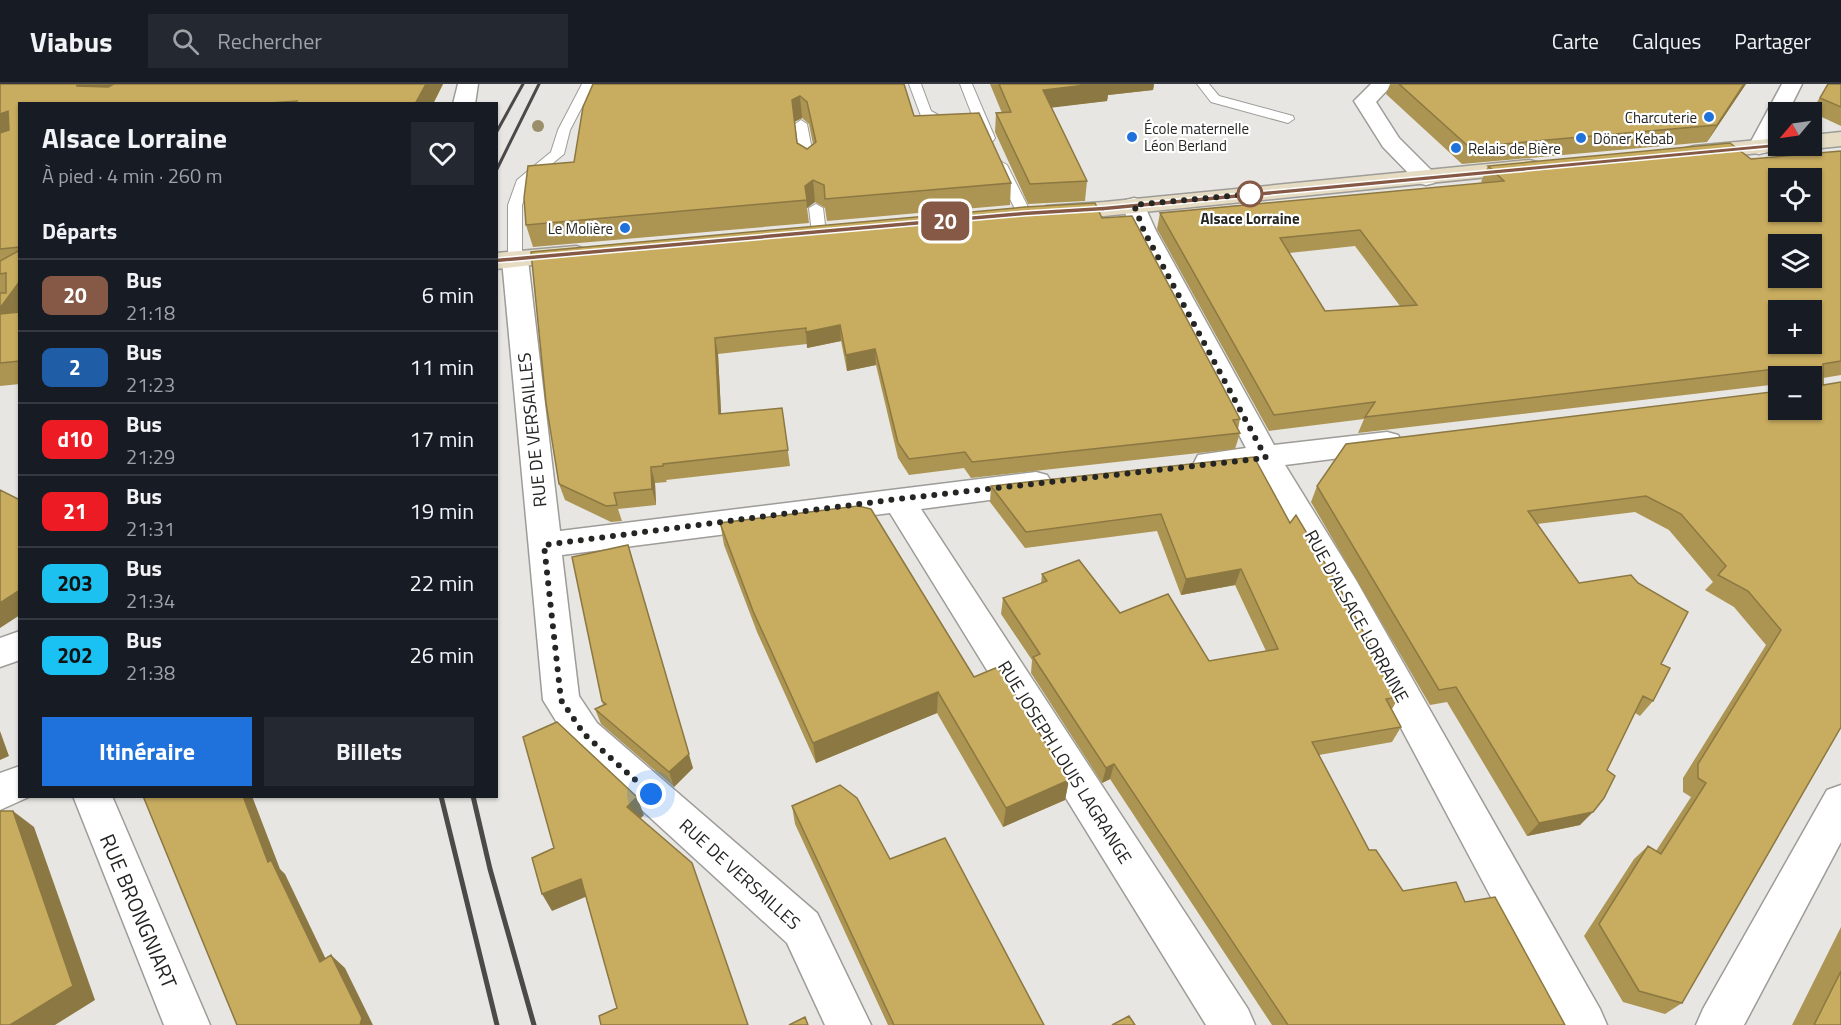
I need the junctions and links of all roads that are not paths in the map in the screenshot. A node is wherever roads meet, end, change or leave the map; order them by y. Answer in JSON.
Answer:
{"nodes":[{"id":1,"x":468,"y":84,"type":"edge"},
{"id":2,"x":588,"y":84,"type":"edge"},
{"id":3,"x":915,"y":84,"type":"edge"},
{"id":4,"x":966,"y":84,"type":"edge"},
{"id":5,"x":1203,"y":84,"type":"edge"},
{"id":6,"x":1383,"y":84,"type":"edge"},
{"id":7,"x":1792,"y":84,"type":"edge"},
{"id":8,"x":464,"y":102,"type":"edge"},
{"id":9,"x":1785,"y":102,"type":"edge"},
{"id":10,"x":1288,"y":119,"type":"dead end"},
{"id":11,"x":801,"y":124,"type":"edge"},
{"id":12,"x":984,"y":129,"type":"junction"},
{"id":13,"x":1841,"y":139,"type":"edge"},
{"id":14,"x":1822,"y":141,"type":"edge"},
{"id":15,"x":1768,"y":146,"type":"edge"},
{"id":16,"x":1675,"y":154,"type":"edge"},
{"id":17,"x":808,"y":165,"type":"edge"},
{"id":18,"x":1553,"y":165,"type":"edge"},
{"id":19,"x":1426,"y":178,"type":"junction"},
{"id":20,"x":1134,"y":205,"type":"junction"},
{"id":21,"x":816,"y":208,"type":"edge"},
{"id":22,"x":1013,"y":214,"type":"joint"},
{"id":23,"x":819,"y":233,"type":"edge"},
{"id":24,"x":594,"y":253,"type":"edge"},
{"id":25,"x":506,"y":260,"type":"edge"},
{"id":26,"x":1411,"y":439,"type":"edge"},
{"id":27,"x":1266,"y":458,"type":"junction"},
{"id":28,"x":1180,"y":466,"type":"edge"},
{"id":29,"x":1062,"y":480,"type":"edge"},
{"id":30,"x":898,"y":499,"type":"junction"},
{"id":31,"x":544,"y":545,"type":"junction"},
{"id":32,"x":18,"y":646,"type":"edge"},
{"id":33,"x":0,"y":653,"type":"edge"},
{"id":34,"x":18,"y":784,"type":"edge"},
{"id":35,"x":0,"y":792,"type":"edge"},
{"id":36,"x":93,"y":798,"type":"edge"},
{"id":37,"x":1841,"y":804,"type":"edge"},
{"id":38,"x":187,"y":1025,"type":"edge"},
{"id":39,"x":848,"y":1025,"type":"edge"},
{"id":40,"x":1232,"y":1025,"type":"edge"},
{"id":41,"x":1584,"y":1025,"type":"edge"},
{"id":42,"x":1719,"y":1025,"type":"edge"}],
"edges":[{"from":1,"to":8,"type":"street"},
{"from":2,"to":25,"type":"lane"},
{"from":3,"to":12,"type":"lane"},
{"from":4,"to":12,"type":"lane"},
{"from":5,"to":10,"type":"lane"},
{"from":6,"to":19,"type":"street"},
{"from":7,"to":9,"type":"street"},
{"from":11,"to":17,"type":"lane"},
{"from":12,"to":22,"type":"lane"},
{"from":13,"to":14,"type":"main road"},
{"from":15,"to":16,"type":"main road"},
{"from":18,"to":19,"type":"main road"},
{"from":19,"to":20,"type":"main road"},
{"from":20,"to":22,"type":"main road"},
{"from":20,"to":27,"type":"street","name":"RUE D'ALSACE LORRAINE"},
{"from":21,"to":23,"type":"lane"},
{"from":24,"to":25,"type":"main road"},
{"from":25,"to":31,"type":"street","name":"RUE DE VERSAILLES"},
{"from":26,"to":27,"type":"street"},
{"from":27,"to":28,"type":"street"},
{"from":27,"to":41,"type":"street","name":"RUE D'ALSACE LORRAINE"},
{"from":29,"to":30,"type":"street"},
{"from":30,"to":31,"type":"street"},
{"from":30,"to":40,"type":"street","name":"RUE JOSEPH LOUIS LAGRANGE"},
{"from":31,"to":39,"type":"street","name":"RUE DE VERSAILLES"},
{"from":32,"to":33,"type":"street"},
{"from":34,"to":35,"type":"street"},
{"from":36,"to":38,"type":"street","name":"RUE BRONGNIART"},
{"from":37,"to":42,"type":"street"}]}
